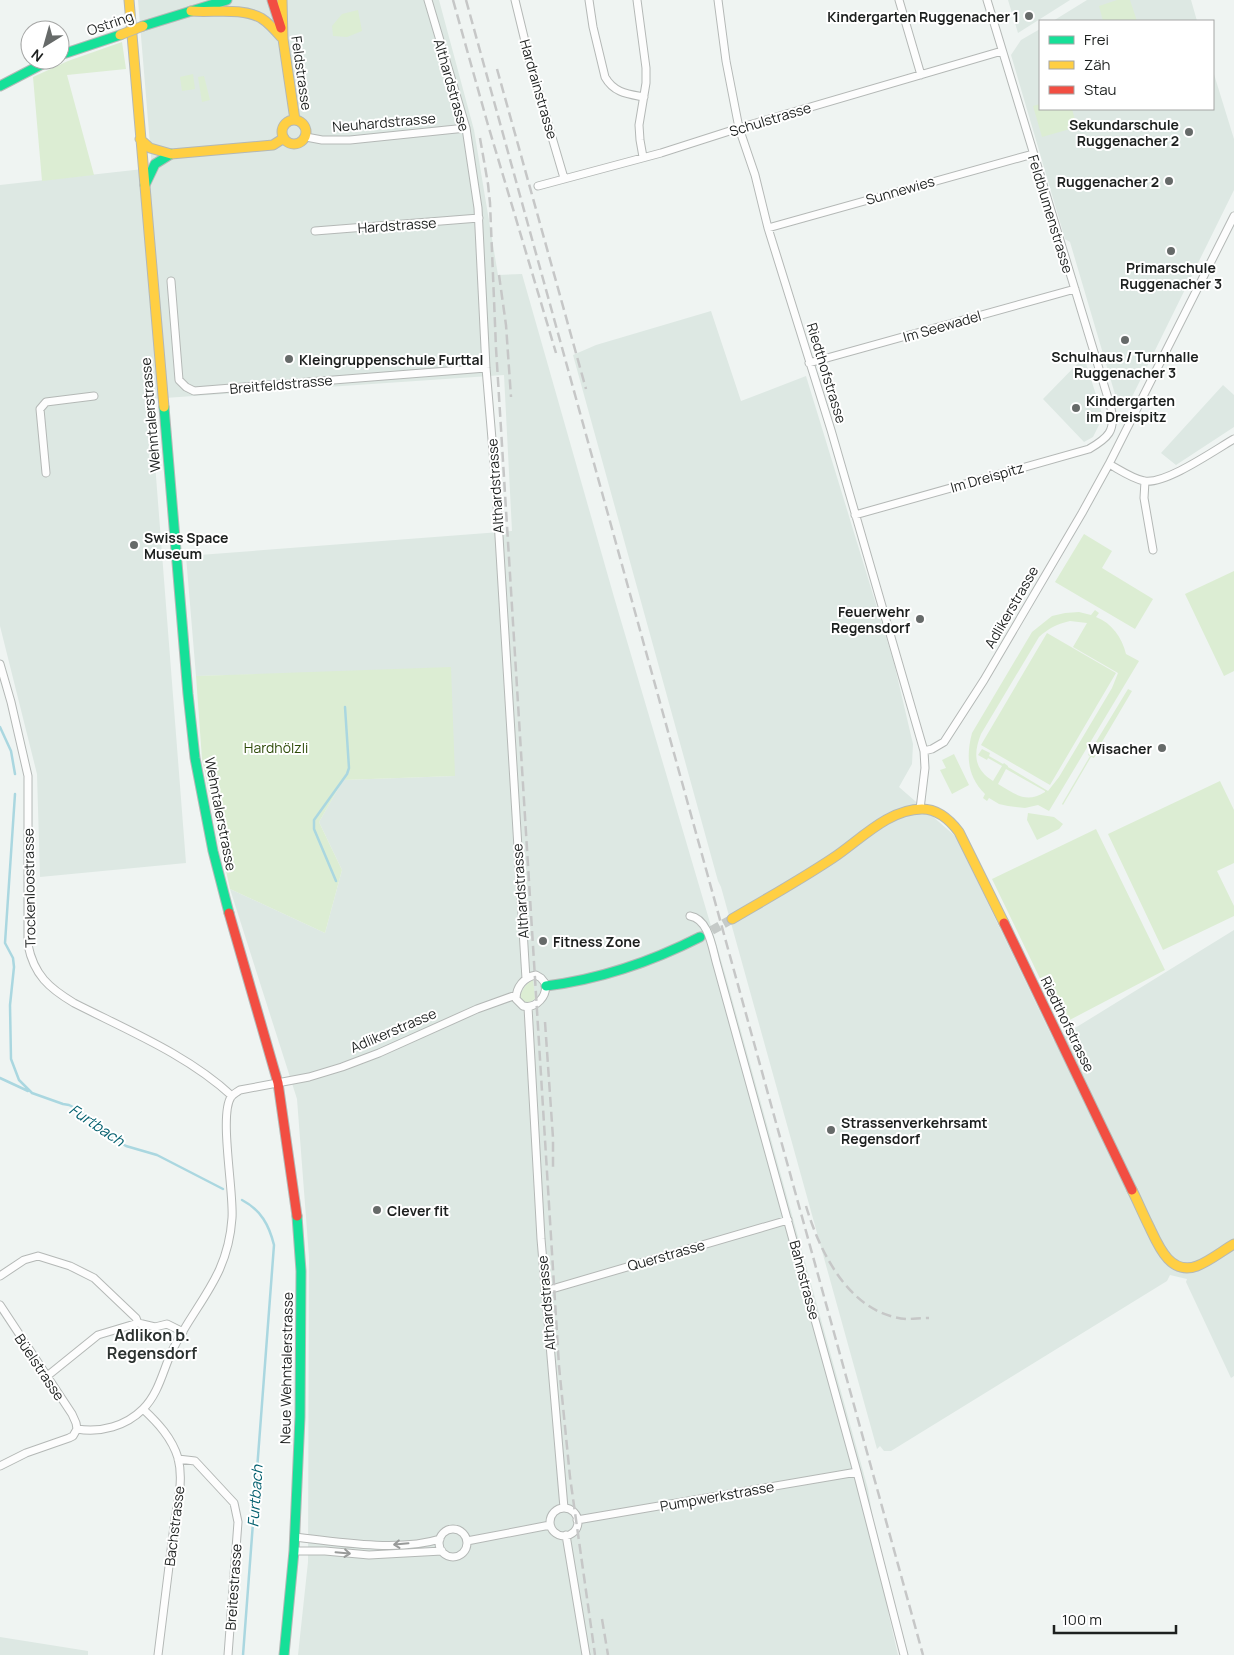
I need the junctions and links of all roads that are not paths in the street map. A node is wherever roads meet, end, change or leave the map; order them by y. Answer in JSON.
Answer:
{"nodes":[{"id":1,"x":129,"y":0,"type":"edge"},
{"id":2,"x":227,"y":0,"type":"edge"},
{"id":3,"x":272,"y":0,"type":"edge"},
{"id":4,"x":282,"y":0,"type":"edge"},
{"id":5,"x":428,"y":0,"type":"edge"},
{"id":6,"x":515,"y":0,"type":"edge"},
{"id":7,"x":589,"y":0,"type":"edge"},
{"id":8,"x":636,"y":0,"type":"edge"},
{"id":9,"x":718,"y":0,"type":"edge"},
{"id":10,"x":899,"y":0,"type":"edge"},
{"id":11,"x":987,"y":0,"type":"edge"},
{"id":12,"x":191,"y":11,"type":"junction"},
{"id":13,"x":282,"y":35,"type":"junction"},
{"id":14,"x":1002,"y":51,"type":"junction"},
{"id":15,"x":70,"y":52,"type":"edge"},
{"id":16,"x":31,"y":70,"type":"edge"},
{"id":17,"x":921,"y":74,"type":"junction"},
{"id":18,"x":0,"y":86,"type":"edge"},
{"id":19,"x":644,"y":97,"type":"junction"},
{"id":20,"x":295,"y":120,"type":"junction"},
{"id":21,"x":466,"y":128,"type":"junction"},
{"id":22,"x":739,"y":128,"type":"junction"},
{"id":23,"x":306,"y":137,"type":"junction"},
{"id":24,"x":284,"y":138,"type":"junction"},
{"id":25,"x":140,"y":139,"type":"junction"},
{"id":26,"x":171,"y":154,"type":"junction"},
{"id":27,"x":1033,"y":154,"type":"junction"},
{"id":28,"x":643,"y":157,"type":"junction"},
{"id":29,"x":564,"y":178,"type":"junction"},
{"id":30,"x":538,"y":186,"type":"dead end"},
{"id":31,"x":145,"y":187,"type":"junction"},
{"id":32,"x":1234,"y":216,"type":"edge"},
{"id":33,"x":479,"y":218,"type":"junction"},
{"id":34,"x":768,"y":228,"type":"junction"},
{"id":35,"x":315,"y":231,"type":"dead end"},
{"id":36,"x":171,"y":281,"type":"dead end"},
{"id":37,"x":1075,"y":289,"type":"junction"},
{"id":38,"x":809,"y":362,"type":"junction"},
{"id":39,"x":486,"y":368,"type":"junction"},
{"id":40,"x":94,"y":396,"type":"dead end"},
{"id":41,"x":1112,"y":429,"type":"joint"},
{"id":42,"x":1234,"y":439,"type":"edge"},
{"id":43,"x":1109,"y":464,"type":"junction"},
{"id":44,"x":46,"y":473,"type":"dead end"},
{"id":45,"x":1145,"y":481,"type":"junction"},
{"id":46,"x":855,"y":515,"type":"junction"},
{"id":47,"x":1153,"y":550,"type":"dead end"},
{"id":48,"x":0,"y":664,"type":"edge"},
{"id":49,"x":924,"y":751,"type":"junction"},
{"id":50,"x":920,"y":809,"type":"junction"},
{"id":51,"x":690,"y":916,"type":"dead end"},
{"id":52,"x":732,"y":919,"type":"tunnel mouth"},
{"id":53,"x":700,"y":937,"type":"tunnel mouth"},
{"id":54,"x":526,"y":979,"type":"junction"},
{"id":55,"x":546,"y":986,"type":"junction"},
{"id":56,"x":516,"y":995,"type":"junction"},
{"id":57,"x":528,"y":1007,"type":"junction"},
{"id":58,"x":278,"y":1083,"type":"junction"},
{"id":59,"x":232,"y":1096,"type":"junction"},
{"id":60,"x":788,"y":1220,"type":"junction"},
{"id":61,"x":1234,"y":1244,"type":"edge"},
{"id":62,"x":0,"y":1276,"type":"edge"},
{"id":63,"x":545,"y":1291,"type":"junction"},
{"id":64,"x":0,"y":1305,"type":"edge"},
{"id":65,"x":138,"y":1323,"type":"junction"},
{"id":66,"x":183,"y":1332,"type":"junction"},
{"id":67,"x":46,"y":1377,"type":"junction"},
{"id":68,"x":143,"y":1409,"type":"junction"},
{"id":69,"x":77,"y":1429,"type":"junction"},
{"id":70,"x":178,"y":1460,"type":"junction"},
{"id":71,"x":0,"y":1466,"type":"edge"},
{"id":72,"x":858,"y":1472,"type":"junction"},
{"id":73,"x":564,"y":1508,"type":"junction"},
{"id":74,"x":577,"y":1520,"type":"junction"},
{"id":75,"x":550,"y":1525,"type":"junction"},
{"id":76,"x":566,"y":1536,"type":"junction"},
{"id":77,"x":295,"y":1537,"type":"junction"},
{"id":78,"x":440,"y":1539,"type":"junction"},
{"id":79,"x":466,"y":1541,"type":"junction"},
{"id":80,"x":294,"y":1551,"type":"junction"},
{"id":81,"x":442,"y":1551,"type":"junction"},
{"id":82,"x":158,"y":1655,"type":"edge"},
{"id":83,"x":228,"y":1655,"type":"edge"},
{"id":84,"x":284,"y":1655,"type":"edge"},
{"id":85,"x":586,"y":1655,"type":"edge"},
{"id":86,"x":904,"y":1655,"type":"edge"}],
"edges":[{"from":1,"to":25,"type":"main road","name":"Wehntalerstrasse"},
{"from":2,"to":12,"type":"main road","name":"Ostring"},
{"from":3,"to":13,"type":"main road","name":"Feldstrasse"},
{"from":4,"to":13,"type":"main road","name":"Feldstrasse"},
{"from":5,"to":21,"type":"street","name":"Althardstrasse"},
{"from":6,"to":29,"type":"street","name":"Hardrainstrasse"},
{"from":7,"to":19,"type":"street"},
{"from":8,"to":19,"type":"street"},
{"from":9,"to":22,"type":"street","name":"Riedthofstrasse"},
{"from":10,"to":17,"type":"street"},
{"from":11,"to":14,"type":"street","name":"Feldblumenstrasse"},
{"from":12,"to":13,"type":"main road"},
{"from":12,"to":15,"type":"main road","name":"Ostring","bridge":true},
{"from":13,"to":20,"type":"main road","name":"Feldstrasse"},
{"from":14,"to":17,"type":"street","name":"Schulstrasse"},
{"from":14,"to":27,"type":"street","name":"Feldblumenstrasse"},
{"from":16,"to":18,"type":"main road"},
{"from":17,"to":22,"type":"street","name":"Schulstrasse"},
{"from":19,"to":28,"type":"street"},
{"from":20,"to":23,"type":"main road"},
{"from":20,"to":24,"type":"main road"},
{"from":21,"to":23,"type":"street","name":"Neuhardstrasse"},
{"from":21,"to":33,"type":"street","name":"Althardstrasse"},
{"from":22,"to":28,"type":"street","name":"Schulstrasse"},
{"from":22,"to":34,"type":"street","name":"Riedthofstrasse"},
{"from":23,"to":24,"type":"main road"},
{"from":24,"to":26,"type":"main road"},
{"from":25,"to":26,"type":"main road"},
{"from":25,"to":31,"type":"main road","name":"Wehntalerstrasse"},
{"from":26,"to":31,"type":"main road"},
{"from":27,"to":34,"type":"street","name":"Sunnewies"},
{"from":27,"to":37,"type":"street","name":"Feldblumenstrasse"},
{"from":28,"to":29,"type":"street","name":"Schulstrasse"},
{"from":29,"to":30,"type":"street","name":"Schulstrasse"},
{"from":31,"to":58,"type":"main road","name":"Wehntalerstrasse"},
{"from":32,"to":43,"type":"street","name":"Adlikerstrasse"},
{"from":33,"to":35,"type":"street","name":"Hardstrasse"},
{"from":33,"to":39,"type":"street","name":"Althardstrasse"},
{"from":34,"to":38,"type":"street","name":"Riedthofstrasse"},
{"from":36,"to":39,"type":"street","name":"Breitfeldstrasse"},
{"from":37,"to":38,"type":"street","name":"Im Seewadel"},
{"from":37,"to":41,"type":"street","name":"Feldblumenstrasse"},
{"from":38,"to":46,"type":"street","name":"Riedthofstrasse"},
{"from":39,"to":54,"type":"street","name":"Althardstrasse"},
{"from":40,"to":44,"type":"street"},
{"from":41,"to":46,"type":"street","name":"Im Dreispitz"},
{"from":42,"to":45,"type":"street"},
{"from":43,"to":45,"type":"street"},
{"from":43,"to":49,"type":"street","name":"Adlikerstrasse"},
{"from":45,"to":47,"type":"street"},
{"from":46,"to":49,"type":"street","name":"Riedthofstrasse"},
{"from":48,"to":59,"type":"street","name":"Trockenloostrasse"},
{"from":49,"to":50,"type":"street"},
{"from":50,"to":52,"type":"main road"},
{"from":50,"to":61,"type":"main road","name":"Riedthofstrasse"},
{"from":51,"to":60,"type":"street","name":"Bahnstrasse"},
{"from":53,"to":55,"type":"main road"},
{"from":54,"to":55,"type":"street"},
{"from":54,"to":56,"type":"street"},
{"from":55,"to":57,"type":"street"},
{"from":56,"to":57,"type":"street"},
{"from":56,"to":58,"type":"street","name":"Adlikerstrasse"},
{"from":57,"to":63,"type":"street","name":"Althardstrasse"},
{"from":58,"to":59,"type":"street"},
{"from":58,"to":77,"type":"main road","name":"Neue Wehntalerstrasse"},
{"from":59,"to":66,"type":"street"},
{"from":60,"to":63,"type":"street","name":"Querstrasse"},
{"from":60,"to":72,"type":"street","name":"Bahnstrasse"},
{"from":62,"to":65,"type":"street"},
{"from":63,"to":73,"type":"street","name":"Althardstrasse"},
{"from":64,"to":67,"type":"street","name":"Büelstrasse"},
{"from":65,"to":66,"type":"street"},
{"from":65,"to":67,"type":"street"},
{"from":66,"to":68,"type":"street"},
{"from":67,"to":69,"type":"street","name":"Büelstrasse"},
{"from":68,"to":69,"type":"street"},
{"from":68,"to":70,"type":"street","name":"Bachstrasse"},
{"from":69,"to":71,"type":"street"},
{"from":70,"to":82,"type":"street","name":"Bachstrasse"},
{"from":70,"to":83,"type":"street","name":"Breitestrasse"},
{"from":72,"to":74,"type":"street","name":"Pumpwerkstrasse"},
{"from":72,"to":86,"type":"street","name":"Bahnstrasse"},
{"from":73,"to":74,"type":"street"},
{"from":73,"to":75,"type":"street"},
{"from":74,"to":76,"type":"street"},
{"from":75,"to":76,"type":"street"},
{"from":75,"to":79,"type":"street"},
{"from":76,"to":85,"type":"street"},
{"from":78,"to":77,"type":"street","one_way":true},
{"from":77,"to":80,"type":"main road","name":"Neue Wehntalerstrasse"},
{"from":78,"to":79,"type":"street"},
{"from":78,"to":81,"type":"street"},
{"from":79,"to":81,"type":"street"},
{"from":80,"to":81,"type":"street","one_way":true},
{"from":80,"to":84,"type":"main road","name":"Neue Wehntalerstrasse"}]}
